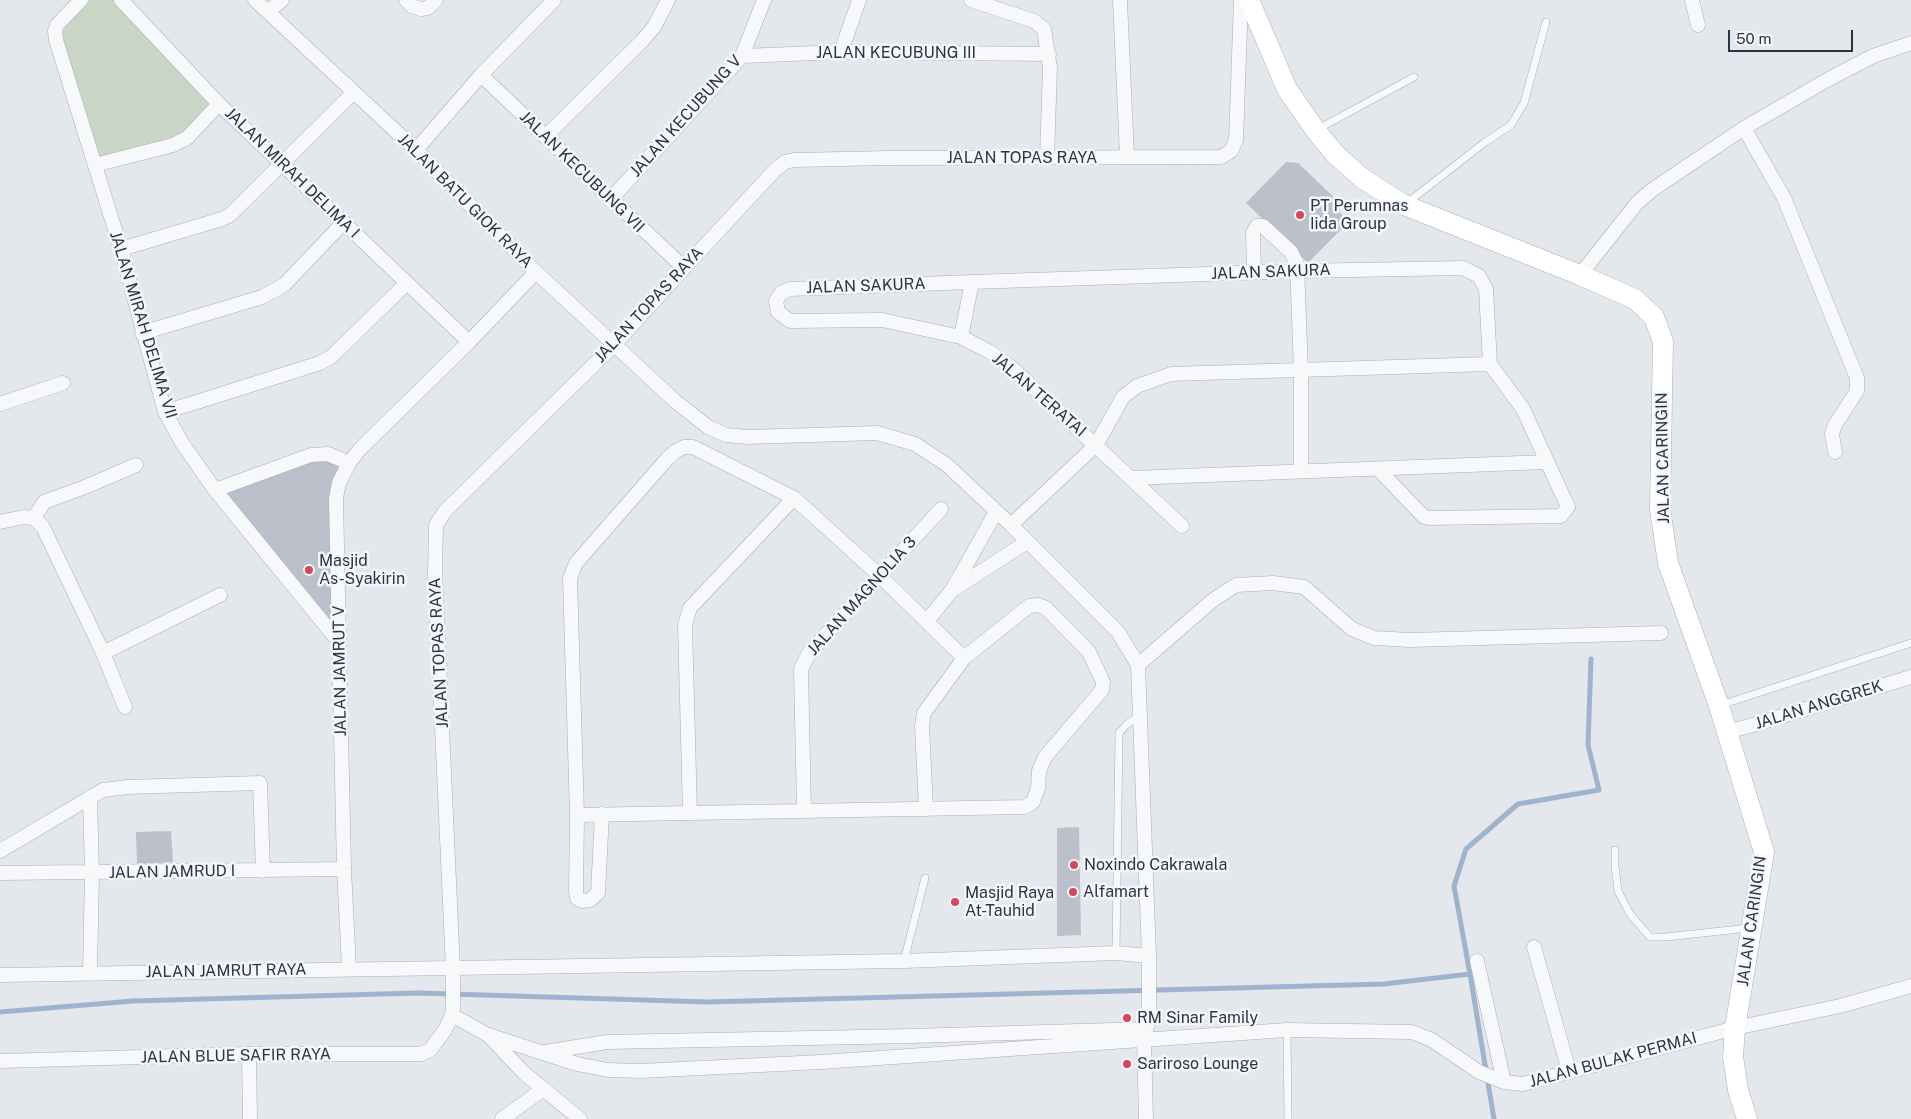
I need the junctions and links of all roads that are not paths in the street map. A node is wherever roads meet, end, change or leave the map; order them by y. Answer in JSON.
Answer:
{"nodes":[{"id":1,"x":81,"y":0,"type":"edge"},
{"id":2,"x":121,"y":0,"type":"edge"},
{"id":3,"x":255,"y":0,"type":"edge"},
{"id":4,"x":282,"y":0,"type":"edge"},
{"id":5,"x":406,"y":0,"type":"edge"},
{"id":6,"x":436,"y":0,"type":"edge"},
{"id":7,"x":554,"y":0,"type":"edge"},
{"id":8,"x":668,"y":0,"type":"edge"},
{"id":9,"x":764,"y":0,"type":"edge"},
{"id":10,"x":859,"y":0,"type":"edge"},
{"id":11,"x":971,"y":0,"type":"edge"},
{"id":12,"x":1120,"y":0,"type":"edge"},
{"id":13,"x":1241,"y":0,"type":"edge"},
{"id":14,"x":1249,"y":0,"type":"edge"},
{"id":15,"x":1692,"y":0,"type":"edge"},
{"id":16,"x":268,"y":12,"type":"junction"},
{"id":17,"x":1546,"y":22,"type":"dead end"},
{"id":18,"x":1698,"y":25,"type":"dead end"},
{"id":19,"x":1911,"y":44,"type":"edge"},
{"id":20,"x":841,"y":52,"type":"junction"},
{"id":21,"x":1049,"y":54,"type":"junction"},
{"id":22,"x":742,"y":56,"type":"junction"},
{"id":23,"x":481,"y":75,"type":"junction"},
{"id":24,"x":1414,"y":78,"type":"dead end"},
{"id":25,"x":353,"y":93,"type":"junction"},
{"id":26,"x":220,"y":104,"type":"junction"},
{"id":27,"x":1744,"y":128,"type":"junction"},
{"id":28,"x":1316,"y":131,"type":"junction"},
{"id":29,"x":545,"y":137,"type":"junction"},
{"id":30,"x":416,"y":150,"type":"junction"},
{"id":31,"x":1127,"y":157,"type":"junction"},
{"id":32,"x":1047,"y":158,"type":"junction"},
{"id":33,"x":283,"y":164,"type":"junction"},
{"id":34,"x":95,"y":165,"type":"junction"},
{"id":35,"x":610,"y":200,"type":"junction"},
{"id":36,"x":1404,"y":205,"type":"junction"},
{"id":37,"x":344,"y":222,"type":"junction"},
{"id":38,"x":120,"y":250,"type":"junction"},
{"id":39,"x":684,"y":268,"type":"junction"},
{"id":40,"x":1297,"y":271,"type":"junction"},
{"id":41,"x":536,"y":272,"type":"junction"},
{"id":42,"x":1254,"y":272,"type":"junction"},
{"id":43,"x":1580,"y":275,"type":"junction"},
{"id":44,"x":972,"y":282,"type":"junction"},
{"id":45,"x":407,"y":283,"type":"junction"},
{"id":46,"x":778,"y":312,"type":"joint"},
{"id":47,"x":142,"y":332,"type":"junction"},
{"id":48,"x":961,"y":337,"type":"junction"},
{"id":49,"x":469,"y":342,"type":"junction"},
{"id":50,"x":614,"y":345,"type":"junction"},
{"id":51,"x":1490,"y":364,"type":"junction"},
{"id":52,"x":1301,"y":372,"type":"junction"},
{"id":53,"x":63,"y":383,"type":"dead end"},
{"id":54,"x":0,"y":404,"type":"edge"},
{"id":55,"x":165,"y":412,"type":"junction"},
{"id":56,"x":1096,"y":445,"type":"junction"},
{"id":57,"x":1835,"y":452,"type":"dead end"},
{"id":58,"x":1547,"y":462,"type":"junction"},
{"id":59,"x":349,"y":463,"type":"junction"},
{"id":60,"x":136,"y":465,"type":"dead end"},
{"id":61,"x":1378,"y":469,"type":"junction"},
{"id":62,"x":1301,"y":470,"type":"junction"},
{"id":63,"x":1131,"y":478,"type":"junction"},
{"id":64,"x":215,"y":490,"type":"junction"},
{"id":65,"x":794,"y":498,"type":"junction"},
{"id":66,"x":941,"y":509,"type":"dead end"},
{"id":67,"x":996,"y":512,"type":"junction"},
{"id":68,"x":34,"y":518,"type":"junction"},
{"id":69,"x":0,"y":522,"type":"edge"},
{"id":70,"x":1011,"y":525,"type":"junction"},
{"id":71,"x":1182,"y":526,"type":"dead end"},
{"id":72,"x":1028,"y":542,"type":"junction"},
{"id":73,"x":879,"y":575,"type":"junction"},
{"id":74,"x":952,"y":590,"type":"junction"},
{"id":75,"x":220,"y":595,"type":"dead end"},
{"id":76,"x":927,"y":621,"type":"junction"},
{"id":77,"x":1661,"y":633,"type":"dead end"},
{"id":78,"x":339,"y":642,"type":"junction"},
{"id":79,"x":1911,"y":643,"type":"edge"},
{"id":80,"x":103,"y":654,"type":"junction"},
{"id":81,"x":964,"y":658,"type":"junction"},
{"id":82,"x":1138,"y":665,"type":"junction"},
{"id":83,"x":1911,"y":677,"type":"edge"},
{"id":84,"x":1719,"y":706,"type":"junction"},
{"id":85,"x":125,"y":707,"type":"dead end"},
{"id":86,"x":1139,"y":716,"type":"junction"},
{"id":87,"x":1726,"y":732,"type":"junction"},
{"id":88,"x":90,"y":797,"type":"junction"},
{"id":89,"x":926,"y":809,"type":"junction"},
{"id":90,"x":804,"y":811,"type":"junction"},
{"id":91,"x":690,"y":813,"type":"junction"},
{"id":92,"x":577,"y":814,"type":"junction"},
{"id":93,"x":602,"y":814,"type":"junction"},
{"id":94,"x":1616,"y":850,"type":"dead end"},
{"id":95,"x":0,"y":851,"type":"edge"},
{"id":96,"x":344,"y":869,"type":"junction"},
{"id":97,"x":263,"y":871,"type":"junction"},
{"id":98,"x":0,"y":873,"type":"edge"},
{"id":99,"x":92,"y":873,"type":"junction"},
{"id":100,"x":925,"y":878,"type":"dead end"},
{"id":101,"x":1752,"y":928,"type":"junction"},
{"id":102,"x":1534,"y":947,"type":"dead end"},
{"id":103,"x":1116,"y":954,"type":"junction"},
{"id":104,"x":904,"y":961,"type":"junction"},
{"id":105,"x":1477,"y":961,"type":"dead end"},
{"id":106,"x":1149,"y":963,"type":"junction"},
{"id":107,"x":349,"y":968,"type":"junction"},
{"id":108,"x":90,"y":974,"type":"junction"},
{"id":109,"x":0,"y":975,"type":"edge"},
{"id":110,"x":453,"y":976,"type":"junction"},
{"id":111,"x":1911,"y":986,"type":"edge"},
{"id":112,"x":452,"y":1011,"type":"junction"},
{"id":113,"x":1735,"y":1028,"type":"junction"},
{"id":114,"x":1146,"y":1029,"type":"junction"},
{"id":115,"x":1287,"y":1030,"type":"junction"},
{"id":116,"x":488,"y":1035,"type":"junction"},
{"id":117,"x":542,"y":1052,"type":"junction"},
{"id":118,"x":249,"y":1054,"type":"junction"},
{"id":119,"x":0,"y":1061,"type":"edge"},
{"id":120,"x":1569,"y":1071,"type":"junction"},
{"id":121,"x":1491,"y":1077,"type":"junction"},
{"id":122,"x":542,"y":1090,"type":"junction"},
{"id":123,"x":250,"y":1119,"type":"edge"},
{"id":124,"x":502,"y":1119,"type":"edge"},
{"id":125,"x":580,"y":1119,"type":"edge"},
{"id":126,"x":1146,"y":1119,"type":"edge"},
{"id":127,"x":1288,"y":1119,"type":"edge"},
{"id":128,"x":1747,"y":1119,"type":"edge"}],
"edges":[{"from":1,"to":34,"type":"street","name":"JALAN MIRAH DELIMA VII"},
{"from":2,"to":26,"type":"street","name":"JALAN MIRAH DELIMA I"},
{"from":3,"to":16,"type":"street","name":"JALAN BATU GIOK RAYA"},
{"from":4,"to":16,"type":"street"},
{"from":5,"to":6,"type":"street"},
{"from":7,"to":23,"type":"street"},
{"from":8,"to":29,"type":"street"},
{"from":9,"to":22,"type":"street","name":"JALAN KECUBUNG V"},
{"from":10,"to":20,"type":"street"},
{"from":11,"to":21,"type":"street"},
{"from":12,"to":31,"type":"street"},
{"from":13,"to":31,"type":"street","name":"JALAN TOPAS RAYA"},
{"from":14,"to":28,"type":"main road","name":"JALAN CARINGIN"},
{"from":15,"to":18,"type":"street"},
{"from":16,"to":25,"type":"street","name":"JALAN BATU GIOK RAYA"},
{"from":17,"to":36,"type":"lane"},
{"from":19,"to":27,"type":"street"},
{"from":20,"to":21,"type":"street","name":"JALAN KECUBUNG III"},
{"from":20,"to":22,"type":"street","name":"JALAN KECUBUNG III"},
{"from":21,"to":32,"type":"street"},
{"from":22,"to":35,"type":"street","name":"JALAN KECUBUNG V"},
{"from":23,"to":29,"type":"street","name":"JALAN KECUBUNG VII"},
{"from":23,"to":30,"type":"street"},
{"from":24,"to":28,"type":"lane"},
{"from":25,"to":30,"type":"street","name":"JALAN BATU GIOK RAYA"},
{"from":25,"to":33,"type":"street"},
{"from":26,"to":33,"type":"street","name":"JALAN MIRAH DELIMA I"},
{"from":26,"to":34,"type":"street"},
{"from":27,"to":43,"type":"street"},
{"from":27,"to":57,"type":"street"},
{"from":28,"to":36,"type":"main road","name":"JALAN CARINGIN"},
{"from":29,"to":35,"type":"street","name":"JALAN KECUBUNG VII"},
{"from":30,"to":41,"type":"street","name":"JALAN BATU GIOK RAYA"},
{"from":31,"to":32,"type":"street","name":"JALAN TOPAS RAYA"},
{"from":32,"to":39,"type":"street","name":"JALAN TOPAS RAYA"},
{"from":33,"to":37,"type":"street","name":"JALAN MIRAH DELIMA I"},
{"from":33,"to":38,"type":"street"},
{"from":34,"to":38,"type":"street","name":"JALAN MIRAH DELIMA VII"},
{"from":35,"to":39,"type":"street","name":"JALAN KECUBUNG VII"},
{"from":36,"to":43,"type":"main road","name":"JALAN CARINGIN"},
{"from":37,"to":45,"type":"street","name":"JALAN MIRAH DELIMA I"},
{"from":37,"to":47,"type":"street"},
{"from":38,"to":47,"type":"street","name":"JALAN MIRAH DELIMA VII"},
{"from":39,"to":50,"type":"street","name":"JALAN TOPAS RAYA"},
{"from":40,"to":42,"type":"street","name":"JALAN SAKURA"},
{"from":40,"to":42,"type":"street"},
{"from":40,"to":51,"type":"street","name":"JALAN SAKURA"},
{"from":40,"to":52,"type":"street"},
{"from":41,"to":49,"type":"street","name":"JALAN JAMRUT V"},
{"from":41,"to":50,"type":"street","name":"JALAN BATU GIOK RAYA"},
{"from":42,"to":44,"type":"street","name":"JALAN SAKURA"},
{"from":43,"to":84,"type":"main road","name":"JALAN CARINGIN"},
{"from":44,"to":46,"type":"street","name":"JALAN SAKURA"},
{"from":44,"to":48,"type":"street"},
{"from":45,"to":49,"type":"street","name":"JALAN MIRAH DELIMA I"},
{"from":45,"to":55,"type":"street"},
{"from":46,"to":48,"type":"street","name":"JALAN TERATAI"},
{"from":47,"to":55,"type":"street","name":"JALAN MIRAH DELIMA VII"},
{"from":48,"to":56,"type":"street","name":"JALAN TERATAI"},
{"from":49,"to":59,"type":"street","name":"JALAN JAMRUT V"},
{"from":50,"to":67,"type":"street","name":"JALAN BATU GIOK RAYA"},
{"from":50,"to":110,"type":"street","name":"JALAN TOPAS RAYA"},
{"from":51,"to":52,"type":"street"},
{"from":51,"to":58,"type":"street"},
{"from":52,"to":56,"type":"street"},
{"from":52,"to":62,"type":"street"},
{"from":53,"to":54,"type":"street"},
{"from":55,"to":64,"type":"street","name":"JALAN MIRAH DELIMA VII"},
{"from":56,"to":63,"type":"street","name":"JALAN TERATAI"},
{"from":56,"to":70,"type":"street"},
{"from":58,"to":61,"type":"street"},
{"from":58,"to":61,"type":"street"},
{"from":59,"to":64,"type":"street"},
{"from":59,"to":78,"type":"street","name":"JALAN JAMRUT V"},
{"from":60,"to":68,"type":"street"},
{"from":61,"to":62,"type":"street"},
{"from":62,"to":63,"type":"street"},
{"from":63,"to":71,"type":"street","name":"JALAN TERATAI"},
{"from":64,"to":78,"type":"street","name":"JALAN MIRAH DELIMA VII"},
{"from":65,"to":73,"type":"street"},
{"from":65,"to":91,"type":"street"},
{"from":65,"to":92,"type":"street"},
{"from":66,"to":73,"type":"street","name":"JALAN MAGNOLIA 3"},
{"from":67,"to":70,"type":"street","name":"JALAN BATU GIOK RAYA"},
{"from":67,"to":74,"type":"street"},
{"from":68,"to":69,"type":"street"},
{"from":68,"to":80,"type":"street"},
{"from":70,"to":72,"type":"street","name":"JALAN BATU GIOK RAYA"},
{"from":72,"to":74,"type":"street"},
{"from":72,"to":82,"type":"street","name":"JALAN BATU GIOK RAYA"},
{"from":73,"to":76,"type":"street"},
{"from":73,"to":90,"type":"street","name":"JALAN MAGNOLIA 3"},
{"from":74,"to":76,"type":"street"},
{"from":75,"to":80,"type":"street"},
{"from":76,"to":81,"type":"street"},
{"from":77,"to":82,"type":"street"},
{"from":78,"to":96,"type":"street","name":"JALAN JAMRUT V"},
{"from":79,"to":84,"type":"lane"},
{"from":80,"to":85,"type":"street"},
{"from":81,"to":89,"type":"street"},
{"from":81,"to":89,"type":"street"},
{"from":82,"to":86,"type":"street"},
{"from":83,"to":87,"type":"street","name":"JALAN ANGGREK"},
{"from":84,"to":87,"type":"main road","name":"JALAN CARINGIN"},
{"from":86,"to":103,"type":"lane"},
{"from":86,"to":106,"type":"street"},
{"from":87,"to":101,"type":"main road","name":"JALAN CARINGIN"},
{"from":88,"to":95,"type":"street"},
{"from":88,"to":97,"type":"street"},
{"from":88,"to":99,"type":"street"},
{"from":89,"to":90,"type":"street"},
{"from":90,"to":91,"type":"street"},
{"from":91,"to":93,"type":"street"},
{"from":92,"to":93,"type":"street"},
{"from":92,"to":93,"type":"street"},
{"from":94,"to":101,"type":"lane"},
{"from":96,"to":97,"type":"street","name":"JALAN JAMRUD I"},
{"from":96,"to":107,"type":"street","name":"JALAN JAMRUT V"},
{"from":97,"to":99,"type":"street","name":"JALAN JAMRUD I"},
{"from":98,"to":99,"type":"street","name":"JALAN JAMRUD I"},
{"from":99,"to":108,"type":"street"},
{"from":100,"to":104,"type":"lane"},
{"from":101,"to":113,"type":"main road","name":"JALAN CARINGIN"},
{"from":102,"to":120,"type":"street"},
{"from":103,"to":104,"type":"street","name":"JALAN JAMRUT RAYA"},
{"from":103,"to":106,"type":"street","name":"JALAN JAMRUT RAYA"},
{"from":104,"to":110,"type":"street","name":"JALAN JAMRUT RAYA"},
{"from":105,"to":121,"type":"street"},
{"from":106,"to":114,"type":"street"},
{"from":107,"to":108,"type":"street","name":"JALAN JAMRUT RAYA"},
{"from":107,"to":110,"type":"street","name":"JALAN JAMRUT RAYA"},
{"from":108,"to":109,"type":"street","name":"JALAN JAMRUT RAYA"},
{"from":110,"to":112,"type":"street","name":"JALAN TOPAS RAYA"},
{"from":111,"to":113,"type":"street","name":"JALAN BULAK PERMAI"},
{"from":112,"to":116,"type":"street"},
{"from":112,"to":118,"type":"street","name":"JALAN BLUE SAFIR RAYA"},
{"from":113,"to":120,"type":"street","name":"JALAN BULAK PERMAI"},
{"from":113,"to":128,"type":"main road","name":"JALAN CARINGIN"},
{"from":114,"to":115,"type":"street"},
{"from":114,"to":117,"type":"street"},
{"from":114,"to":117,"type":"street"},
{"from":114,"to":126,"type":"street"},
{"from":115,"to":121,"type":"street"},
{"from":115,"to":127,"type":"lane"},
{"from":116,"to":117,"type":"street"},
{"from":116,"to":122,"type":"street"},
{"from":118,"to":119,"type":"street","name":"JALAN BLUE SAFIR RAYA"},
{"from":118,"to":123,"type":"street"},
{"from":120,"to":121,"type":"street","name":"JALAN BULAK PERMAI"},
{"from":122,"to":124,"type":"street"},
{"from":122,"to":125,"type":"street"}]}
